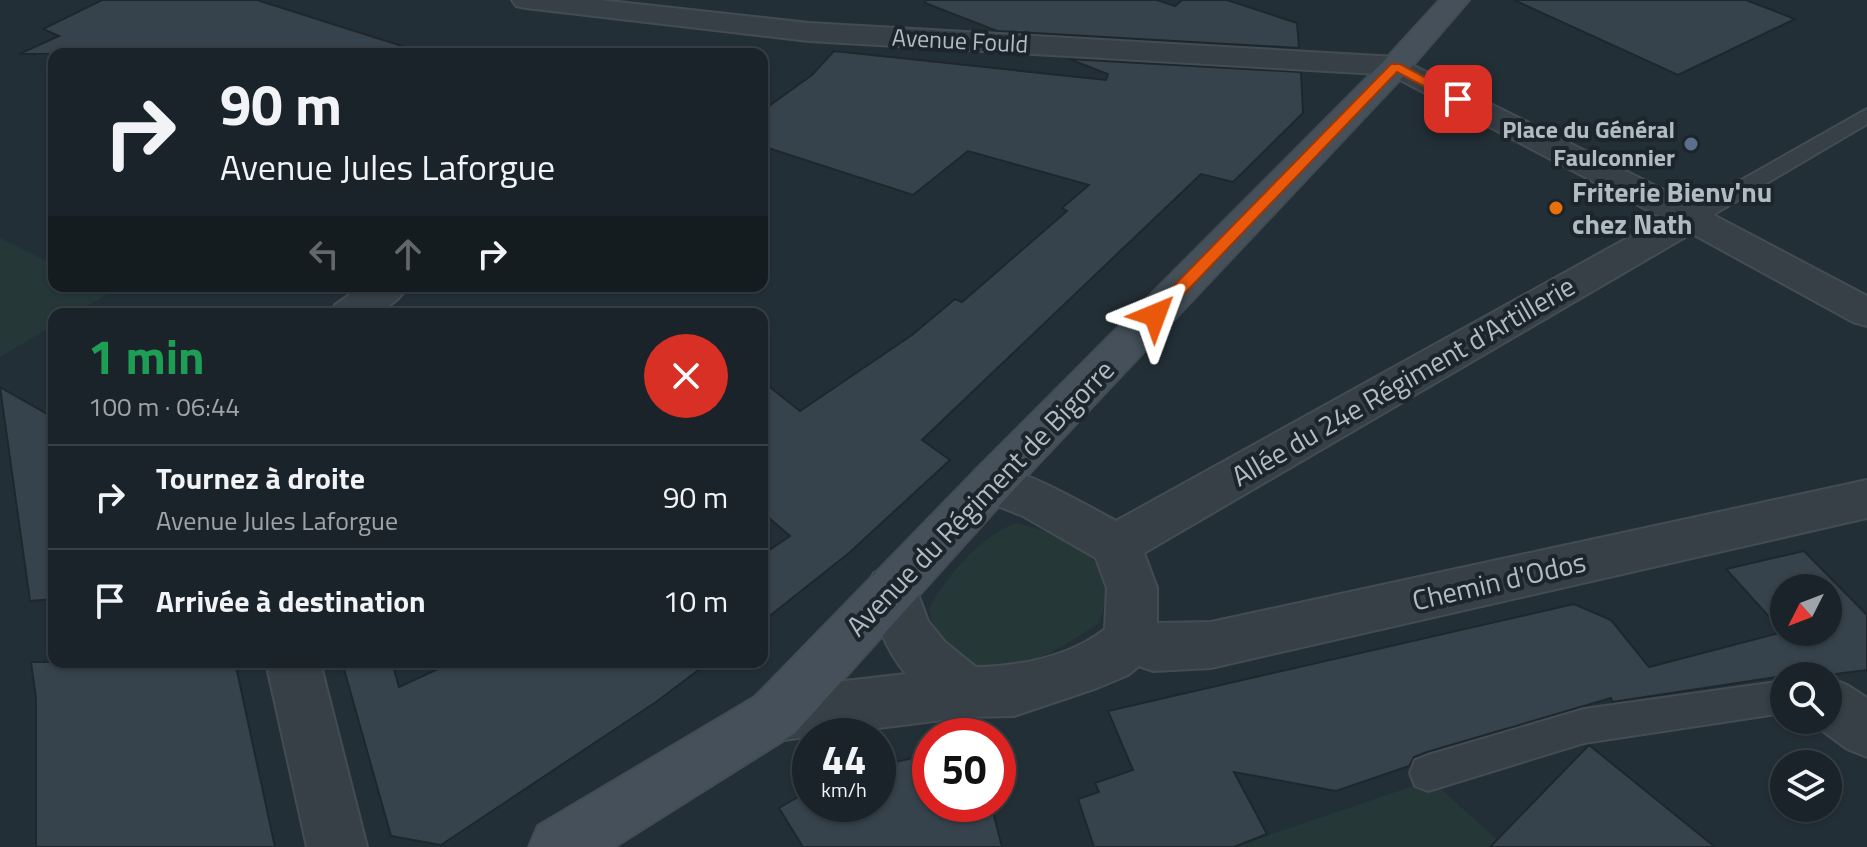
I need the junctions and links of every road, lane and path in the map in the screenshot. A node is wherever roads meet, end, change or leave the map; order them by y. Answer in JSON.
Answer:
{"nodes":[{"id":1,"x":526,"y":0,"type":"edge"},
{"id":2,"x":1455,"y":0,"type":"edge"},
{"id":3,"x":791,"y":7,"type":"dead end"},
{"id":4,"x":754,"y":27,"type":"junction"},
{"id":5,"x":724,"y":48,"type":"edge"},
{"id":6,"x":1396,"y":66,"type":"junction"},
{"id":7,"x":1867,"y":115,"type":"edge"},
{"id":8,"x":1691,"y":218,"type":"junction"},
{"id":9,"x":380,"y":292,"type":"edge"},
{"id":10,"x":358,"y":308,"type":"edge"},
{"id":11,"x":1867,"y":313,"type":"edge"},
{"id":12,"x":991,"y":484,"type":"junction"},
{"id":13,"x":1867,"y":499,"type":"edge"},
{"id":14,"x":1116,"y":545,"type":"junction"},
{"id":15,"x":892,"y":588,"type":"junction"},
{"id":16,"x":1131,"y":640,"type":"junction"},
{"id":17,"x":294,"y":668,"type":"edge"},
{"id":18,"x":966,"y":692,"type":"junction"},
{"id":19,"x":1770,"y":699,"type":"edge"},
{"id":20,"x":1842,"y":713,"type":"edge"},
{"id":21,"x":775,"y":715,"type":"junction"},
{"id":22,"x":1867,"y":730,"type":"edge"},
{"id":23,"x":1428,"y":773,"type":"dead end"},
{"id":24,"x":337,"y":847,"type":"edge"},
{"id":25,"x":559,"y":847,"type":"edge"}],
"edges":[{"from":1,"to":4,"type":"street","name":"Avenue Fould"},
{"from":2,"to":6,"type":"main road","name":"Avenue du Régiment de Bigorre"},
{"from":3,"to":4,"type":"street"},
{"from":4,"to":5,"type":"street"},
{"from":4,"to":6,"type":"street","name":"Avenue Fould"},
{"from":6,"to":8,"type":"street"},
{"from":6,"to":12,"type":"main road","name":"Avenue du Régiment de Bigorre"},
{"from":7,"to":8,"type":"lane"},
{"from":8,"to":11,"type":"street"},
{"from":8,"to":14,"type":"street","name":"Allée du 24e Régiment d'Artillerie"},
{"from":9,"to":10,"type":"street"},
{"from":12,"to":14,"type":"street"},
{"from":12,"to":15,"type":"main road","name":"Avenue du Régiment de Bigorre"},
{"from":13,"to":16,"type":"street","name":"Chemin d'Odos"},
{"from":14,"to":16,"type":"street"},
{"from":15,"to":18,"type":"street"},
{"from":15,"to":21,"type":"main road","name":"Avenue du Régiment de Bigorre"},
{"from":16,"to":18,"type":"street"},
{"from":17,"to":24,"type":"street"},
{"from":18,"to":21,"type":"street"},
{"from":19,"to":23,"type":"lane"},
{"from":20,"to":22,"type":"street"},
{"from":21,"to":25,"type":"main road","name":"Avenue du Régiment de Bigorre"}]}
